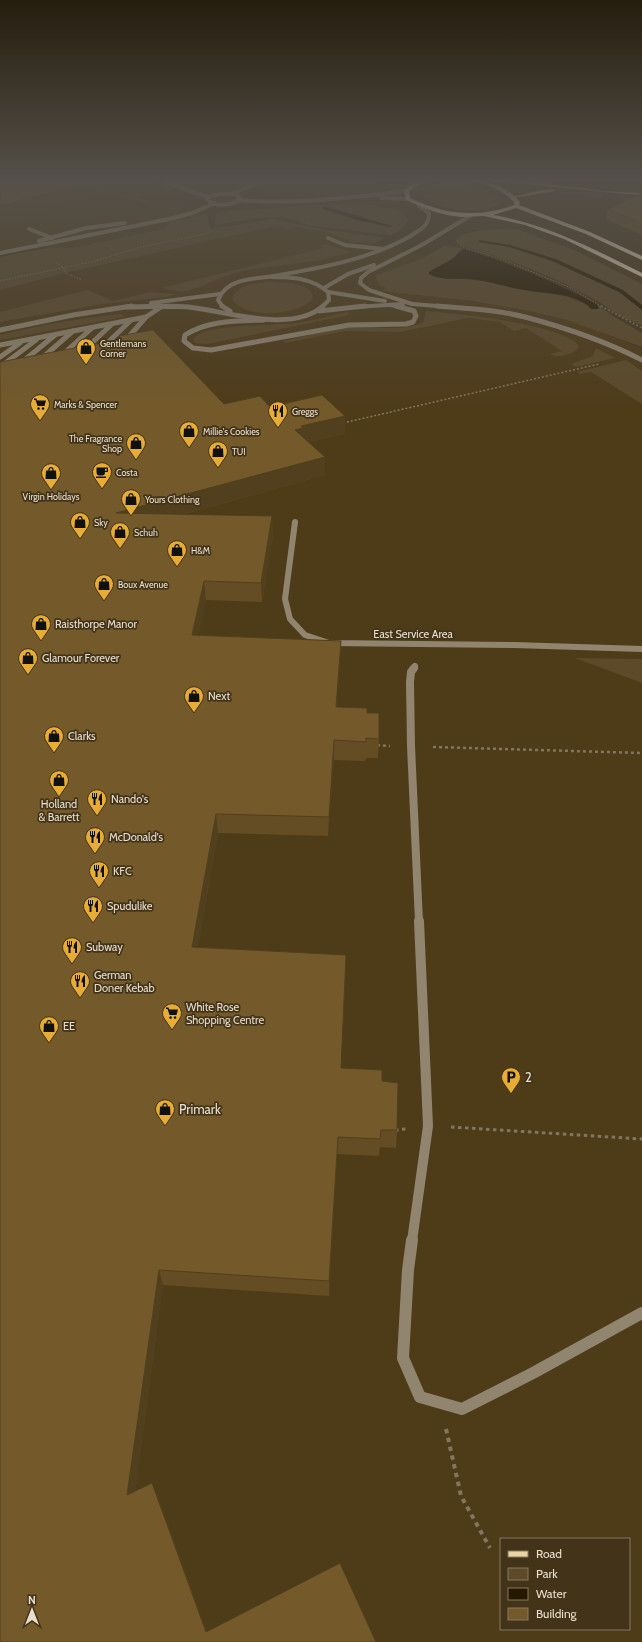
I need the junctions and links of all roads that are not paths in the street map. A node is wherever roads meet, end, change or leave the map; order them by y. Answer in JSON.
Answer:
{"nodes":[{"id":1,"x":364,"y":256,"type":"edge"},
{"id":2,"x":401,"y":256,"type":"edge"},
{"id":3,"x":600,"y":256,"type":"edge"},
{"id":4,"x":392,"y":260,"type":"junction"},
{"id":5,"x":642,"y":275,"type":"edge"},
{"id":6,"x":272,"y":277,"type":"junction"},
{"id":7,"x":324,"y":288,"type":"junction"},
{"id":8,"x":328,"y":292,"type":"junction"},
{"id":9,"x":220,"y":294,"type":"junction"},
{"id":10,"x":412,"y":304,"type":"junction"},
{"id":11,"x":390,"y":305,"type":"junction"},
{"id":12,"x":127,"y":307,"type":"junction"},
{"id":13,"x":161,"y":307,"type":"junction"},
{"id":14,"x":316,"y":312,"type":"junction"},
{"id":15,"x":233,"y":313,"type":"junction"},
{"id":16,"x":146,"y":317,"type":"junction"},
{"id":17,"x":266,"y":319,"type":"junction"},
{"id":18,"x":130,"y":320,"type":"junction"},
{"id":19,"x":112,"y":324,"type":"junction"},
{"id":20,"x":92,"y":328,"type":"junction"},
{"id":21,"x":0,"y":330,"type":"edge"},
{"id":22,"x":73,"y":331,"type":"junction"},
{"id":23,"x":55,"y":335,"type":"junction"},
{"id":24,"x":38,"y":338,"type":"junction"},
{"id":25,"x":22,"y":341,"type":"junction"},
{"id":26,"x":0,"y":345,"type":"edge"},
{"id":27,"x":121,"y":345,"type":"edge"},
{"id":28,"x":98,"y":352,"type":"edge"},
{"id":29,"x":78,"y":356,"type":"edge"},
{"id":30,"x":0,"y":357,"type":"edge"},
{"id":31,"x":57,"y":360,"type":"edge"},
{"id":32,"x":642,"y":360,"type":"edge"},
{"id":33,"x":36,"y":364,"type":"edge"},
{"id":34,"x":0,"y":368,"type":"edge"},
{"id":35,"x":15,"y":368,"type":"edge"},
{"id":36,"x":295,"y":522,"type":"dead end"},
{"id":37,"x":642,"y":649,"type":"edge"},
{"id":38,"x":414,"y":666,"type":"dead end"},
{"id":39,"x":642,"y":1313,"type":"edge"}],
"edges":[{"from":1,"to":6,"type":"street"},
{"from":2,"to":4,"type":"street"},
{"from":3,"to":5,"type":"highway"},
{"from":4,"to":7,"type":"street"},
{"from":4,"to":10,"type":"street"},
{"from":6,"to":7,"type":"street"},
{"from":6,"to":9,"type":"street"},
{"from":7,"to":8,"type":"street"},
{"from":8,"to":10,"type":"street"},
{"from":8,"to":14,"type":"street"},
{"from":9,"to":12,"type":"street"},
{"from":9,"to":15,"type":"street"},
{"from":10,"to":11,"type":"street"},
{"from":10,"to":32,"type":"street"},
{"from":11,"to":14,"type":"street"},
{"from":11,"to":17,"type":"street"},
{"from":12,"to":13,"type":"street"},
{"from":12,"to":21,"type":"street"},
{"from":13,"to":15,"type":"street"},
{"from":13,"to":16,"type":"street"},
{"from":14,"to":17,"type":"street"},
{"from":15,"to":17,"type":"street"},
{"from":16,"to":18,"type":"street"},
{"from":16,"to":27,"type":"street"},
{"from":18,"to":19,"type":"street"},
{"from":18,"to":28,"type":"street"},
{"from":19,"to":20,"type":"street"},
{"from":19,"to":29,"type":"street"},
{"from":20,"to":22,"type":"street"},
{"from":20,"to":31,"type":"street"},
{"from":22,"to":23,"type":"street"},
{"from":22,"to":33,"type":"street"},
{"from":23,"to":24,"type":"street"},
{"from":23,"to":35,"type":"street"},
{"from":24,"to":25,"type":"street"},
{"from":24,"to":34,"type":"street"},
{"from":25,"to":26,"type":"street"},
{"from":25,"to":30,"type":"street"},
{"from":36,"to":37,"type":"street","name":"East Service Area"},
{"from":38,"to":39,"type":"street"}]}
